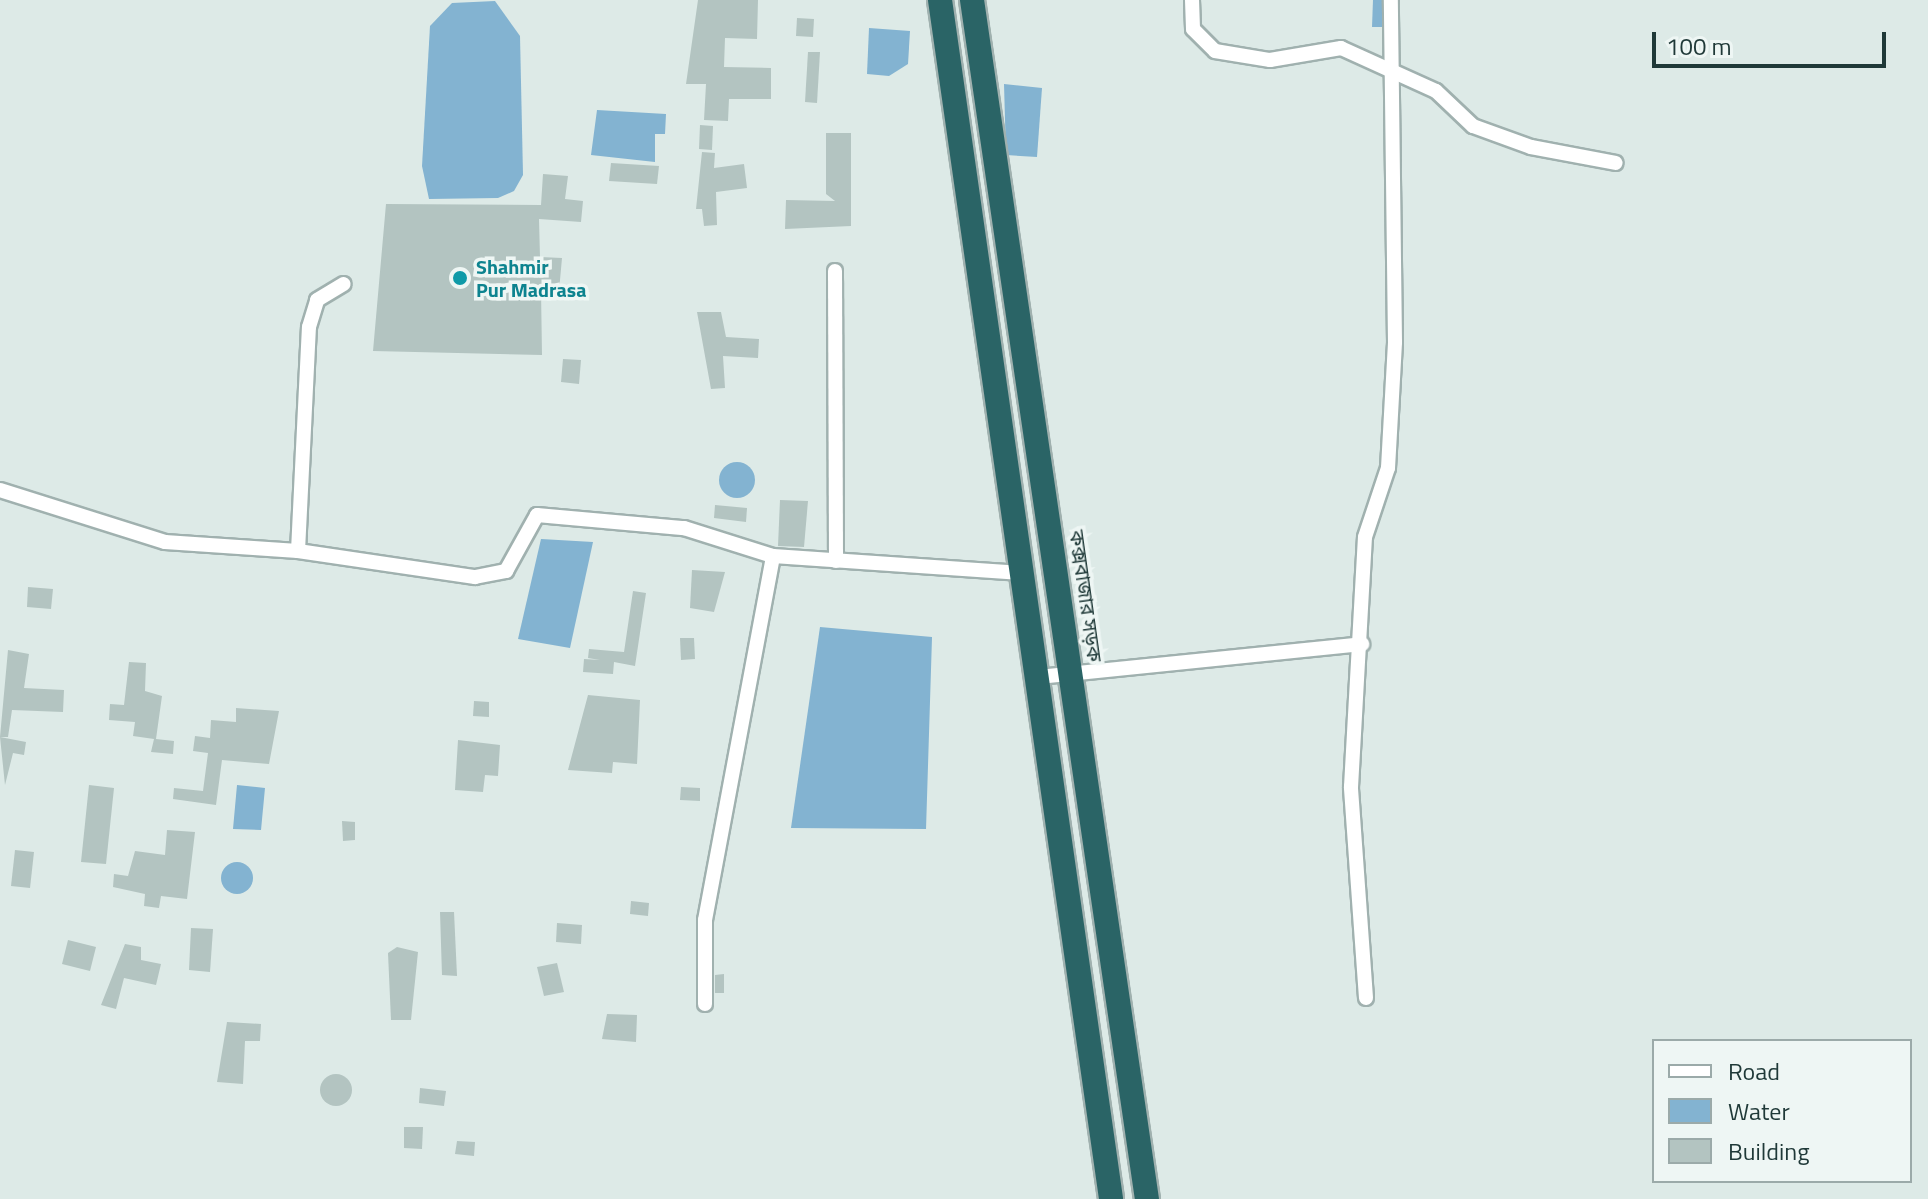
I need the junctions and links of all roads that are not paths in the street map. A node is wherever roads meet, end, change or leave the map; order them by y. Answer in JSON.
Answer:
{"nodes":[{"id":1,"x":940,"y":0,"type":"edge"},
{"id":2,"x":972,"y":0,"type":"edge"},
{"id":3,"x":1192,"y":0,"type":"edge"},
{"id":4,"x":1391,"y":0,"type":"edge"},
{"id":5,"x":1394,"y":71,"type":"junction"},
{"id":6,"x":1616,"y":163,"type":"dead end"},
{"id":7,"x":835,"y":271,"type":"dead end"},
{"id":8,"x":344,"y":284,"type":"dead end"},
{"id":9,"x":0,"y":490,"type":"edge"},
{"id":10,"x":298,"y":551,"type":"junction"},
{"id":11,"x":773,"y":556,"type":"junction"},
{"id":12,"x":836,"y":561,"type":"junction"},
{"id":13,"x":1025,"y":573,"type":"junction"},
{"id":14,"x":1362,"y":644,"type":"junction"},
{"id":15,"x":1073,"y":671,"type":"junction"},
{"id":16,"x":1038,"y":677,"type":"junction"},
{"id":17,"x":1366,"y":998,"type":"dead end"},
{"id":18,"x":705,"y":1004,"type":"dead end"},
{"id":19,"x":1111,"y":1199,"type":"edge"},
{"id":20,"x":1147,"y":1199,"type":"edge"}],
"edges":[{"from":1,"to":13,"type":"highway"},
{"from":2,"to":15,"type":"highway","name":"কক্সবাজার সড়ক"},
{"from":3,"to":5,"type":"street"},
{"from":4,"to":5,"type":"street"},
{"from":5,"to":6,"type":"street"},
{"from":5,"to":14,"type":"street"},
{"from":7,"to":12,"type":"street"},
{"from":8,"to":10,"type":"street"},
{"from":9,"to":10,"type":"street"},
{"from":10,"to":11,"type":"street"},
{"from":11,"to":12,"type":"street"},
{"from":11,"to":18,"type":"street"},
{"from":12,"to":13,"type":"street"},
{"from":13,"to":16,"type":"highway"},
{"from":14,"to":15,"type":"street"},
{"from":14,"to":17,"type":"street"},
{"from":15,"to":16,"type":"street"},
{"from":15,"to":20,"type":"highway","name":"কক্সবাজার সড়ক"},
{"from":16,"to":19,"type":"highway"}]}
